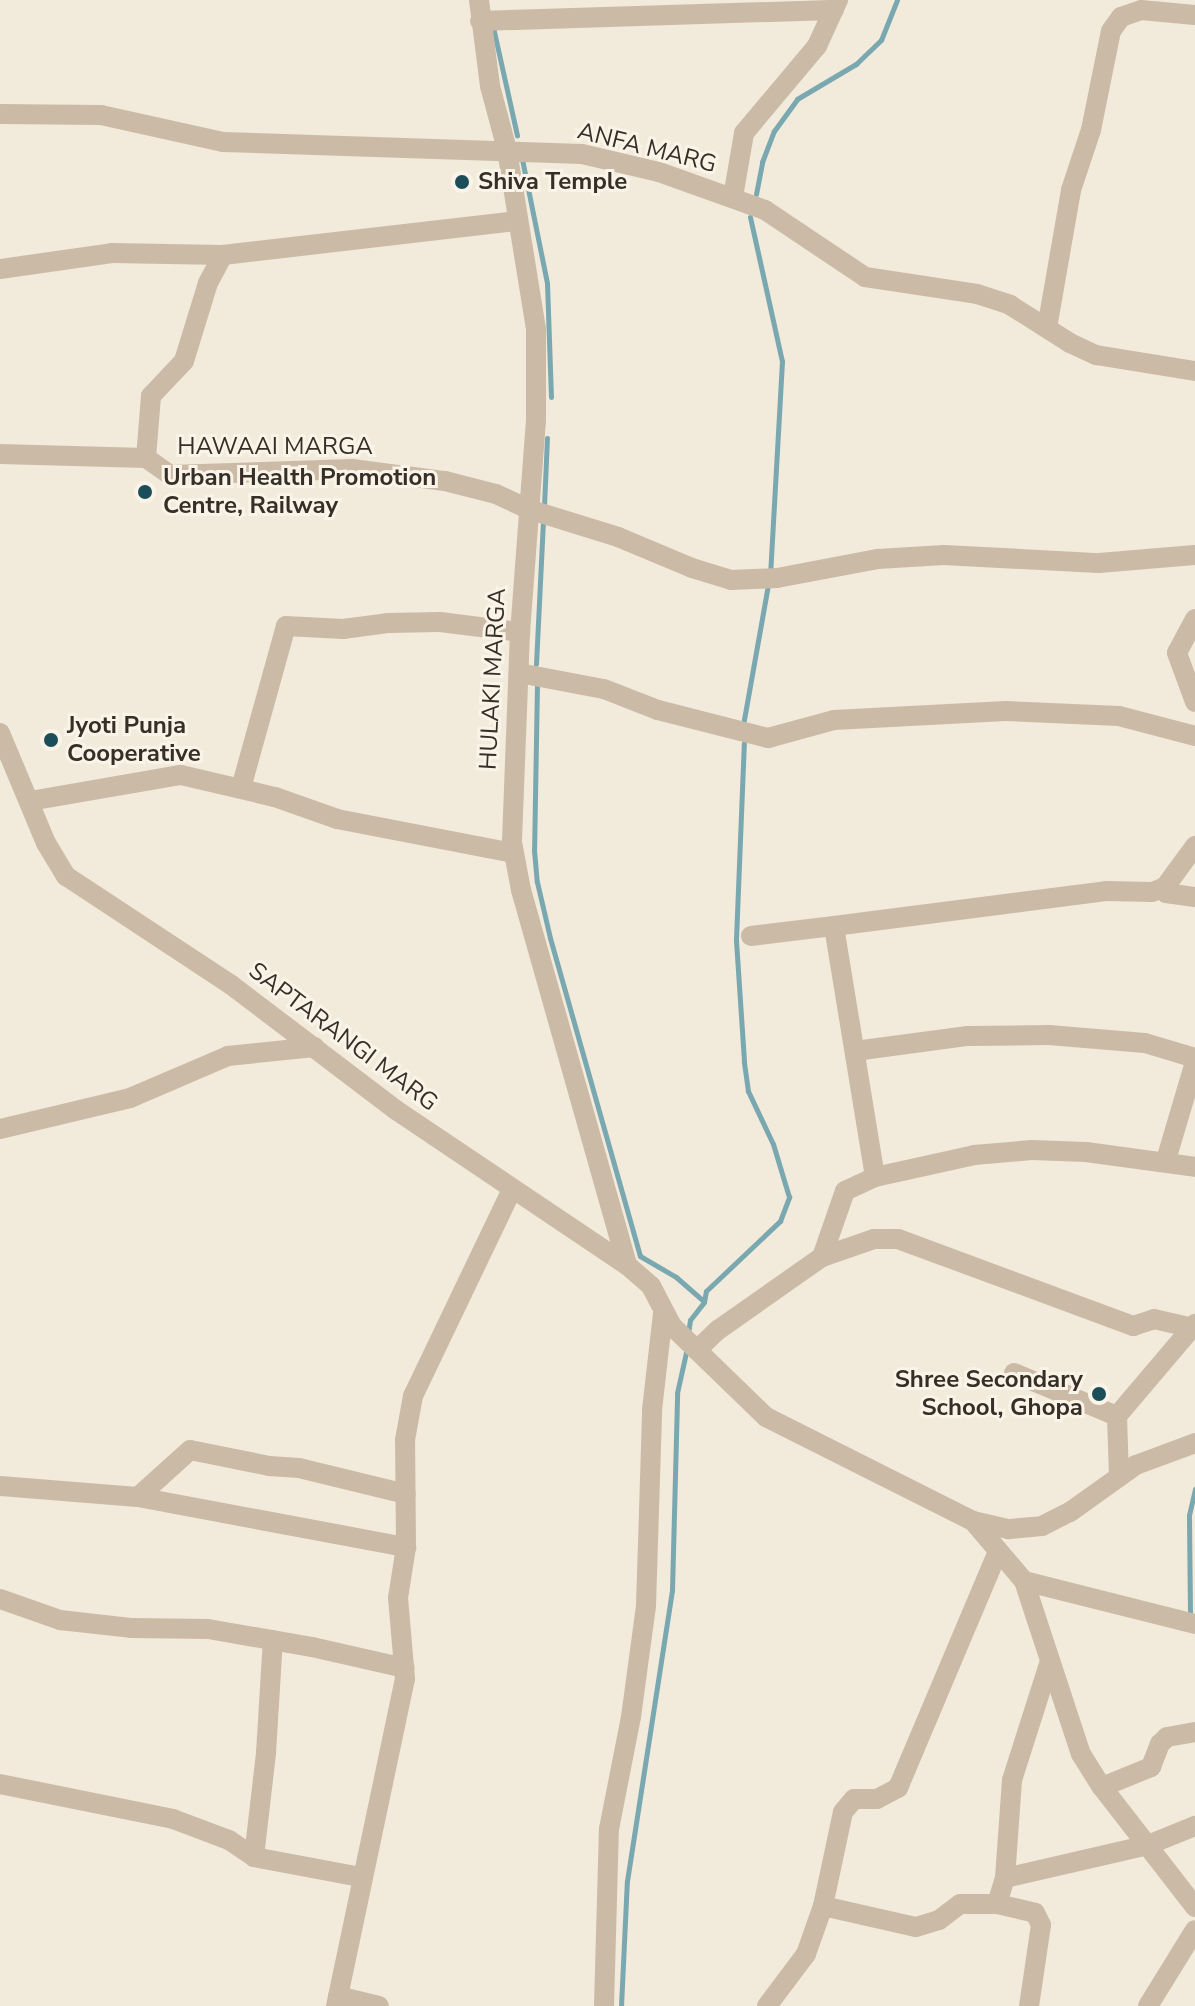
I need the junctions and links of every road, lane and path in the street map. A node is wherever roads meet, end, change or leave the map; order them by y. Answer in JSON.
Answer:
{"nodes":[{"id":1,"x":479,"y":0,"type":"edge"},
{"id":2,"x":836,"y":5,"type":"edge"},
{"id":3,"x":1195,"y":15,"type":"edge"},
{"id":4,"x":480,"y":21,"type":"junction"},
{"id":5,"x":0,"y":114,"type":"edge"},
{"id":6,"x":507,"y":150,"type":"junction"},
{"id":7,"x":733,"y":197,"type":"junction"},
{"id":8,"x":517,"y":221,"type":"junction"},
{"id":9,"x":223,"y":255,"type":"junction"},
{"id":10,"x":0,"y":269,"type":"edge"},
{"id":11,"x":1047,"y":328,"type":"junction"},
{"id":12,"x":1195,"y":371,"type":"edge"},
{"id":13,"x":0,"y":454,"type":"edge"},
{"id":14,"x":146,"y":458,"type":"junction"},
{"id":15,"x":531,"y":510,"type":"junction"},
{"id":16,"x":1195,"y":555,"type":"edge"},
{"id":17,"x":1195,"y":619,"type":"edge"},
{"id":18,"x":520,"y":632,"type":"junction"},
{"id":19,"x":519,"y":673,"type":"junction"},
{"id":20,"x":1195,"y":702,"type":"edge"},
{"id":21,"x":0,"y":733,"type":"edge"},
{"id":22,"x":1195,"y":736,"type":"edge"},
{"id":23,"x":241,"y":788,"type":"junction"},
{"id":24,"x":30,"y":801,"type":"junction"},
{"id":25,"x":1195,"y":846,"type":"edge"},
{"id":26,"x":513,"y":853,"type":"junction"},
{"id":27,"x":1165,"y":887,"type":"junction"},
{"id":28,"x":1195,"y":897,"type":"edge"},
{"id":29,"x":834,"y":926,"type":"junction"},
{"id":30,"x":751,"y":936,"type":"dead end"},
{"id":31,"x":315,"y":1047,"type":"junction"},
{"id":32,"x":855,"y":1051,"type":"junction"},
{"id":33,"x":1195,"y":1060,"type":"edge"},
{"id":34,"x":0,"y":1129,"type":"edge"},
{"id":35,"x":1166,"y":1160,"type":"junction"},
{"id":36,"x":1195,"y":1167,"type":"edge"},
{"id":37,"x":875,"y":1177,"type":"junction"},
{"id":38,"x":511,"y":1191,"type":"junction"},
{"id":39,"x":822,"y":1257,"type":"junction"},
{"id":40,"x":627,"y":1265,"type":"junction"},
{"id":41,"x":667,"y":1320,"type":"junction"},
{"id":42,"x":1194,"y":1326,"type":"edge"},
{"id":43,"x":693,"y":1346,"type":"junction"},
{"id":44,"x":1014,"y":1373,"type":"dead end"},
{"id":45,"x":1117,"y":1416,"type":"junction"},
{"id":46,"x":1195,"y":1443,"type":"edge"},
{"id":47,"x":1119,"y":1475,"type":"junction"},
{"id":48,"x":0,"y":1486,"type":"edge"},
{"id":49,"x":406,"y":1494,"type":"junction"},
{"id":50,"x":138,"y":1497,"type":"junction"},
{"id":51,"x":973,"y":1521,"type":"junction"},
{"id":52,"x":406,"y":1547,"type":"junction"},
{"id":53,"x":997,"y":1554,"type":"junction"},
{"id":54,"x":1024,"y":1581,"type":"junction"},
{"id":55,"x":0,"y":1599,"type":"edge"},
{"id":56,"x":1195,"y":1624,"type":"edge"},
{"id":57,"x":273,"y":1640,"type":"junction"},
{"id":58,"x":1050,"y":1661,"type":"junction"},
{"id":59,"x":405,"y":1668,"type":"junction"},
{"id":60,"x":1195,"y":1732,"type":"edge"},
{"id":61,"x":0,"y":1784,"type":"edge"},
{"id":62,"x":1102,"y":1787,"type":"junction"},
{"id":63,"x":1195,"y":1826,"type":"edge"},
{"id":64,"x":1148,"y":1845,"type":"junction"},
{"id":65,"x":254,"y":1857,"type":"junction"},
{"id":66,"x":361,"y":1877,"type":"junction"},
{"id":67,"x":1005,"y":1878,"type":"junction"},
{"id":68,"x":997,"y":1904,"type":"junction"},
{"id":69,"x":823,"y":1906,"type":"junction"},
{"id":70,"x":1195,"y":1907,"type":"edge"},
{"id":71,"x":1195,"y":1930,"type":"edge"},
{"id":72,"x":337,"y":2001,"type":"edge"},
{"id":73,"x":379,"y":2006,"type":"edge"},
{"id":74,"x":604,"y":2006,"type":"edge"},
{"id":75,"x":767,"y":2006,"type":"edge"},
{"id":76,"x":1029,"y":2006,"type":"edge"},
{"id":77,"x":1148,"y":2006,"type":"edge"}],
"edges":[{"from":1,"to":4,"type":"street","name":"HULAKI MARGA"},
{"from":2,"to":4,"type":"street"},
{"from":2,"to":7,"type":"street"},
{"from":3,"to":11,"type":"street"},
{"from":4,"to":6,"type":"street","name":"HULAKI MARGA"},
{"from":5,"to":6,"type":"street","name":"ANFA MARG"},
{"from":6,"to":7,"type":"street","name":"ANFA MARG"},
{"from":6,"to":8,"type":"street","name":"HULAKI MARGA"},
{"from":7,"to":11,"type":"street","name":"ANFA MARG"},
{"from":8,"to":9,"type":"street"},
{"from":8,"to":15,"type":"street","name":"HULAKI MARGA"},
{"from":9,"to":10,"type":"street"},
{"from":9,"to":14,"type":"street"},
{"from":11,"to":12,"type":"street","name":"ANFA MARG"},
{"from":13,"to":14,"type":"street","name":"HAWAAI MARGA"},
{"from":14,"to":15,"type":"street","name":"HAWAAI MARGA"},
{"from":15,"to":16,"type":"street","name":"HAWAAI MARGA"},
{"from":15,"to":18,"type":"street","name":"HULAKI MARGA"},
{"from":17,"to":20,"type":"street"},
{"from":18,"to":19,"type":"street","name":"HULAKI MARGA"},
{"from":18,"to":23,"type":"street"},
{"from":19,"to":22,"type":"street"},
{"from":19,"to":26,"type":"street","name":"HULAKI MARGA"},
{"from":21,"to":24,"type":"street","name":"SAPTARANGI MARG"},
{"from":23,"to":24,"type":"street"},
{"from":23,"to":26,"type":"street"},
{"from":24,"to":31,"type":"street","name":"SAPTARANGI MARG"},
{"from":25,"to":27,"type":"street"},
{"from":26,"to":40,"type":"street","name":"HULAKI MARGA"},
{"from":27,"to":28,"type":"street"},
{"from":27,"to":29,"type":"street"},
{"from":29,"to":30,"type":"street"},
{"from":29,"to":32,"type":"street"},
{"from":31,"to":34,"type":"street"},
{"from":31,"to":38,"type":"street","name":"SAPTARANGI MARG"},
{"from":32,"to":33,"type":"street"},
{"from":32,"to":37,"type":"street"},
{"from":33,"to":35,"type":"street"},
{"from":35,"to":36,"type":"street"},
{"from":35,"to":37,"type":"street"},
{"from":37,"to":39,"type":"street"},
{"from":38,"to":40,"type":"street","name":"SAPTARANGI MARG"},
{"from":38,"to":49,"type":"street"},
{"from":39,"to":42,"type":"street"},
{"from":39,"to":43,"type":"street"},
{"from":40,"to":41,"type":"street","name":"SAPTARANGI MARG"},
{"from":41,"to":43,"type":"street","name":"SAPTARANGI MARG"},
{"from":41,"to":74,"type":"street"},
{"from":42,"to":45,"type":"street"},
{"from":43,"to":51,"type":"street","name":"SAPTARANGI MARG"},
{"from":44,"to":45,"type":"street"},
{"from":45,"to":47,"type":"street"},
{"from":46,"to":47,"type":"street"},
{"from":47,"to":51,"type":"street"},
{"from":48,"to":50,"type":"street"},
{"from":49,"to":50,"type":"street"},
{"from":49,"to":52,"type":"street"},
{"from":50,"to":52,"type":"street"},
{"from":51,"to":53,"type":"street"},
{"from":52,"to":59,"type":"street"},
{"from":53,"to":54,"type":"street"},
{"from":53,"to":69,"type":"street"},
{"from":54,"to":56,"type":"street"},
{"from":54,"to":58,"type":"street"},
{"from":55,"to":57,"type":"street"},
{"from":57,"to":59,"type":"street"},
{"from":57,"to":65,"type":"street"},
{"from":58,"to":62,"type":"street"},
{"from":58,"to":67,"type":"street"},
{"from":59,"to":66,"type":"street"},
{"from":60,"to":62,"type":"street"},
{"from":61,"to":65,"type":"street"},
{"from":62,"to":64,"type":"street"},
{"from":63,"to":64,"type":"street"},
{"from":64,"to":67,"type":"street"},
{"from":64,"to":70,"type":"street"},
{"from":65,"to":66,"type":"street"},
{"from":66,"to":72,"type":"street"},
{"from":67,"to":68,"type":"street"},
{"from":68,"to":69,"type":"street"},
{"from":68,"to":76,"type":"street"},
{"from":69,"to":75,"type":"street"},
{"from":71,"to":77,"type":"street"},
{"from":72,"to":73,"type":"street"}]}
